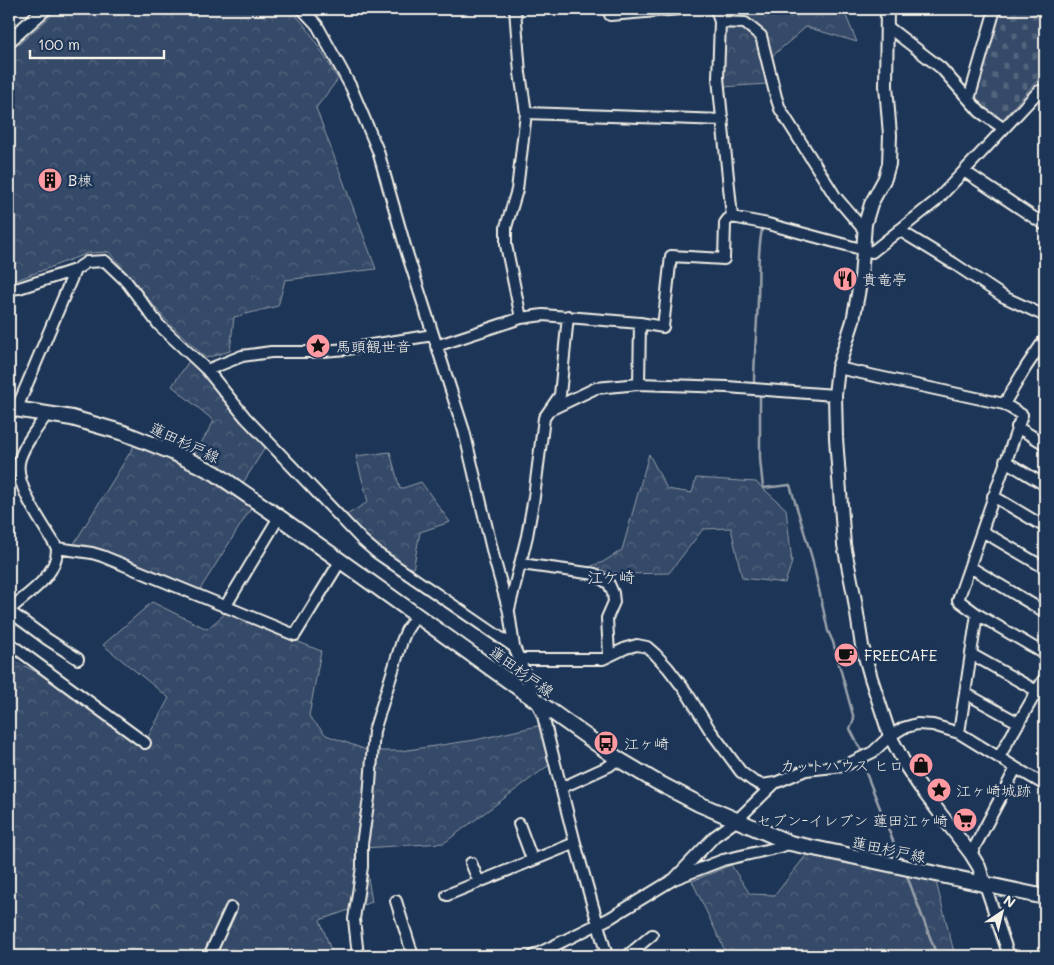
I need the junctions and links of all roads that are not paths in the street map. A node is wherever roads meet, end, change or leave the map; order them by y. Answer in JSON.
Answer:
{"nodes":[{"id":1,"x":46,"y":9,"type":"edge"},
{"id":2,"x":302,"y":9,"type":"edge"},
{"id":3,"x":515,"y":9,"type":"edge"},
{"id":4,"x":681,"y":9,"type":"edge"},
{"id":5,"x":716,"y":9,"type":"edge"},
{"id":6,"x":887,"y":9,"type":"edge"},
{"id":7,"x":996,"y":9,"type":"edge"},
{"id":8,"x":610,"y":15,"type":"dead end"},
{"id":9,"x":720,"y":22,"type":"junction"},
{"id":10,"x":888,"y":28,"type":"junction"},
{"id":11,"x":9,"y":41,"type":"edge"},
{"id":12,"x":1045,"y":96,"type":"edge"},
{"id":13,"x":969,"y":99,"type":"junction"},
{"id":14,"x":526,"y":113,"type":"junction"},
{"id":15,"x":723,"y":120,"type":"junction"},
{"id":16,"x":1003,"y":128,"type":"junction"},
{"id":17,"x":964,"y":171,"type":"junction"},
{"id":18,"x":732,"y":217,"type":"junction"},
{"id":19,"x":1045,"y":225,"type":"edge"},
{"id":20,"x":864,"y":230,"type":"junction"},
{"id":21,"x":898,"y":230,"type":"junction"},
{"id":22,"x":863,"y":249,"type":"junction"},
{"id":23,"x":74,"y":270,"type":"junction"},
{"id":24,"x":9,"y":289,"type":"edge"},
{"id":25,"x":568,"y":316,"type":"junction"},
{"id":26,"x":1045,"y":316,"type":"edge"},
{"id":27,"x":521,"y":318,"type":"junction"},
{"id":28,"x":640,"y":323,"type":"junction"},
{"id":29,"x":432,"y":335,"type":"junction"},
{"id":30,"x":1045,"y":338,"type":"edge"},
{"id":31,"x":436,"y":346,"type":"junction"},
{"id":32,"x":838,"y":368,"type":"junction"},
{"id":33,"x":207,"y":370,"type":"junction"},
{"id":34,"x":639,"y":384,"type":"junction"},
{"id":35,"x":836,"y":395,"type":"junction"},
{"id":36,"x":1004,"y":404,"type":"junction"},
{"id":37,"x":13,"y":408,"type":"edge"},
{"id":38,"x":551,"y":409,"type":"junction"},
{"id":39,"x":48,"y":413,"type":"junction"},
{"id":40,"x":1017,"y":427,"type":"junction"},
{"id":41,"x":1045,"y":444,"type":"edge"},
{"id":42,"x":1005,"y":461,"type":"junction"},
{"id":43,"x":1045,"y":485,"type":"edge"},
{"id":44,"x":993,"y":496,"type":"junction"},
{"id":45,"x":280,"y":517,"type":"junction"},
{"id":46,"x":1045,"y":526,"type":"edge"},
{"id":47,"x":982,"y":531,"type":"junction"},
{"id":48,"x":57,"y":548,"type":"junction"},
{"id":49,"x":341,"y":560,"type":"junction"},
{"id":50,"x":521,"y":564,"type":"junction"},
{"id":51,"x":970,"y":566,"type":"junction"},
{"id":52,"x":1045,"y":568,"type":"edge"},
{"id":53,"x":225,"y":607,"type":"junction"},
{"id":54,"x":9,"y":611,"type":"edge"},
{"id":55,"x":509,"y":612,"type":"junction"},
{"id":56,"x":1045,"y":612,"type":"edge"},
{"id":57,"x":416,"y":614,"type":"junction"},
{"id":58,"x":977,"y":614,"type":"junction"},
{"id":59,"x":9,"y":643,"type":"edge"},
{"id":60,"x":514,"y":647,"type":"junction"},
{"id":61,"x":971,"y":654,"type":"junction"},
{"id":62,"x":1045,"y":654,"type":"edge"},
{"id":63,"x":609,"y":655,"type":"junction"},
{"id":64,"x":78,"y":658,"type":"dead end"},
{"id":65,"x":520,"y":659,"type":"junction"},
{"id":66,"x":1045,"y":677,"type":"edge"},
{"id":67,"x":1037,"y":691,"type":"junction"},
{"id":68,"x":965,"y":693,"type":"junction"},
{"id":69,"x":537,"y":702,"type":"junction"},
{"id":70,"x":1019,"y":723,"type":"junction"},
{"id":71,"x":959,"y":733,"type":"junction"},
{"id":72,"x":890,"y":736,"type":"junction"},
{"id":73,"x":145,"y":743,"type":"dead end"},
{"id":74,"x":999,"y":757,"type":"junction"},
{"id":75,"x":618,"y":759,"type":"junction"},
{"id":76,"x":1016,"y":768,"type":"junction"},
{"id":77,"x":775,"y":783,"type":"junction"},
{"id":78,"x":1045,"y":786,"type":"edge"},
{"id":79,"x":561,"y":788,"type":"junction"},
{"id":80,"x":736,"y":821,"type":"junction"},
{"id":81,"x":519,"y":824,"type":"dead end"},
{"id":82,"x":575,"y":843,"type":"junction"},
{"id":83,"x":790,"y":843,"type":"junction"},
{"id":84,"x":971,"y":854,"type":"junction"},
{"id":85,"x":532,"y":859,"type":"junction"},
{"id":86,"x":470,"y":863,"type":"dead end"},
{"id":87,"x":674,"y":879,"type":"junction"},
{"id":88,"x":479,"y":882,"type":"junction"},
{"id":89,"x":985,"y":885,"type":"junction"},
{"id":90,"x":447,"y":895,"type":"dead end"},
{"id":91,"x":1045,"y":897,"type":"edge"},
{"id":92,"x":396,"y":901,"type":"dead end"},
{"id":93,"x":231,"y":908,"type":"dead end"},
{"id":94,"x":597,"y":924,"type":"junction"},
{"id":95,"x":652,"y":935,"type":"dead end"},
{"id":96,"x":209,"y":956,"type":"edge"},
{"id":97,"x":358,"y":956,"type":"edge"},
{"id":98,"x":413,"y":956,"type":"edge"},
{"id":99,"x":533,"y":956,"type":"edge"},
{"id":100,"x":606,"y":956,"type":"edge"},
{"id":101,"x":627,"y":956,"type":"edge"},
{"id":102,"x":1009,"y":956,"type":"edge"}],
"edges":[{"from":1,"to":11,"type":"street"},
{"from":2,"to":29,"type":"street"},
{"from":3,"to":14,"type":"street"},
{"from":4,"to":8,"type":"street"},
{"from":5,"to":9,"type":"street"},
{"from":6,"to":10,"type":"street"},
{"from":7,"to":13,"type":"street"},
{"from":9,"to":15,"type":"street"},
{"from":9,"to":20,"type":"street"},
{"from":10,"to":13,"type":"street"},
{"from":10,"to":20,"type":"street"},
{"from":12,"to":16,"type":"street"},
{"from":13,"to":16,"type":"street"},
{"from":14,"to":15,"type":"street"},
{"from":14,"to":27,"type":"street"},
{"from":15,"to":18,"type":"street"},
{"from":16,"to":17,"type":"street"},
{"from":17,"to":19,"type":"street"},
{"from":17,"to":21,"type":"street"},
{"from":18,"to":22,"type":"street"},
{"from":18,"to":28,"type":"street"},
{"from":20,"to":22,"type":"street"},
{"from":21,"to":22,"type":"street"},
{"from":21,"to":26,"type":"street"},
{"from":22,"to":32,"type":"street"},
{"from":23,"to":24,"type":"street"},
{"from":23,"to":33,"type":"street"},
{"from":23,"to":37,"type":"street"},
{"from":25,"to":27,"type":"street"},
{"from":25,"to":28,"type":"street"},
{"from":25,"to":38,"type":"street"},
{"from":27,"to":31,"type":"street"},
{"from":28,"to":34,"type":"street"},
{"from":29,"to":31,"type":"street"},
{"from":29,"to":33,"type":"street"},
{"from":30,"to":36,"type":"street"},
{"from":31,"to":55,"type":"street"},
{"from":32,"to":35,"type":"street"},
{"from":32,"to":36,"type":"street"},
{"from":33,"to":60,"type":"street"},
{"from":34,"to":35,"type":"street"},
{"from":34,"to":38,"type":"street"},
{"from":35,"to":72,"type":"street"},
{"from":36,"to":40,"type":"street"},
{"from":37,"to":39,"type":"main road","name":"蓮田杉戸線"},
{"from":38,"to":50,"type":"street"},
{"from":39,"to":45,"type":"main road","name":"蓮田杉戸線"},
{"from":39,"to":48,"type":"street"},
{"from":40,"to":41,"type":"street"},
{"from":40,"to":42,"type":"street"},
{"from":42,"to":43,"type":"street"},
{"from":42,"to":44,"type":"street"},
{"from":44,"to":46,"type":"street"},
{"from":44,"to":47,"type":"street"},
{"from":45,"to":49,"type":"main road","name":"蓮田杉戸線"},
{"from":45,"to":53,"type":"street"},
{"from":47,"to":51,"type":"street"},
{"from":47,"to":52,"type":"street"},
{"from":48,"to":53,"type":"street"},
{"from":48,"to":54,"type":"street"},
{"from":49,"to":53,"type":"street"},
{"from":49,"to":57,"type":"main road","name":"蓮田杉戸線"},
{"from":50,"to":55,"type":"street"},
{"from":50,"to":63,"type":"street"},
{"from":51,"to":56,"type":"street"},
{"from":51,"to":58,"type":"street"},
{"from":54,"to":64,"type":"street"},
{"from":55,"to":60,"type":"street"},
{"from":57,"to":69,"type":"main road","name":"蓮田杉戸線"},
{"from":57,"to":97,"type":"street"},
{"from":58,"to":61,"type":"street"},
{"from":58,"to":62,"type":"street"},
{"from":59,"to":73,"type":"street"},
{"from":60,"to":65,"type":"street"},
{"from":61,"to":67,"type":"street"},
{"from":61,"to":68,"type":"street"},
{"from":63,"to":65,"type":"street"},
{"from":63,"to":77,"type":"street"},
{"from":65,"to":69,"type":"street"},
{"from":66,"to":67,"type":"street"},
{"from":67,"to":70,"type":"street"},
{"from":68,"to":70,"type":"street"},
{"from":68,"to":71,"type":"street"},
{"from":69,"to":75,"type":"main road","name":"蓮田杉戸線"},
{"from":69,"to":79,"type":"street"},
{"from":70,"to":74,"type":"street"},
{"from":71,"to":72,"type":"street"},
{"from":71,"to":74,"type":"street"},
{"from":72,"to":77,"type":"street"},
{"from":72,"to":84,"type":"street"},
{"from":74,"to":76,"type":"street"},
{"from":75,"to":79,"type":"street"},
{"from":75,"to":80,"type":"main road","name":"蓮田杉戸線"},
{"from":76,"to":78,"type":"street"},
{"from":76,"to":84,"type":"street"},
{"from":77,"to":80,"type":"street"},
{"from":79,"to":82,"type":"street"},
{"from":80,"to":83,"type":"main road","name":"蓮田杉戸線"},
{"from":80,"to":87,"type":"street"},
{"from":81,"to":85,"type":"street"},
{"from":82,"to":85,"type":"street"},
{"from":82,"to":94,"type":"street"},
{"from":83,"to":87,"type":"street"},
{"from":83,"to":89,"type":"main road","name":"蓮田杉戸線"},
{"from":84,"to":89,"type":"street"},
{"from":85,"to":88,"type":"street"},
{"from":86,"to":88,"type":"street"},
{"from":87,"to":94,"type":"street"},
{"from":88,"to":90,"type":"street"},
{"from":89,"to":91,"type":"main road","name":"蓮田杉戸線"},
{"from":89,"to":102,"type":"street"},
{"from":92,"to":98,"type":"street"},
{"from":93,"to":96,"type":"street"},
{"from":94,"to":99,"type":"street"},
{"from":94,"to":100,"type":"street"},
{"from":95,"to":101,"type":"street"}]}
